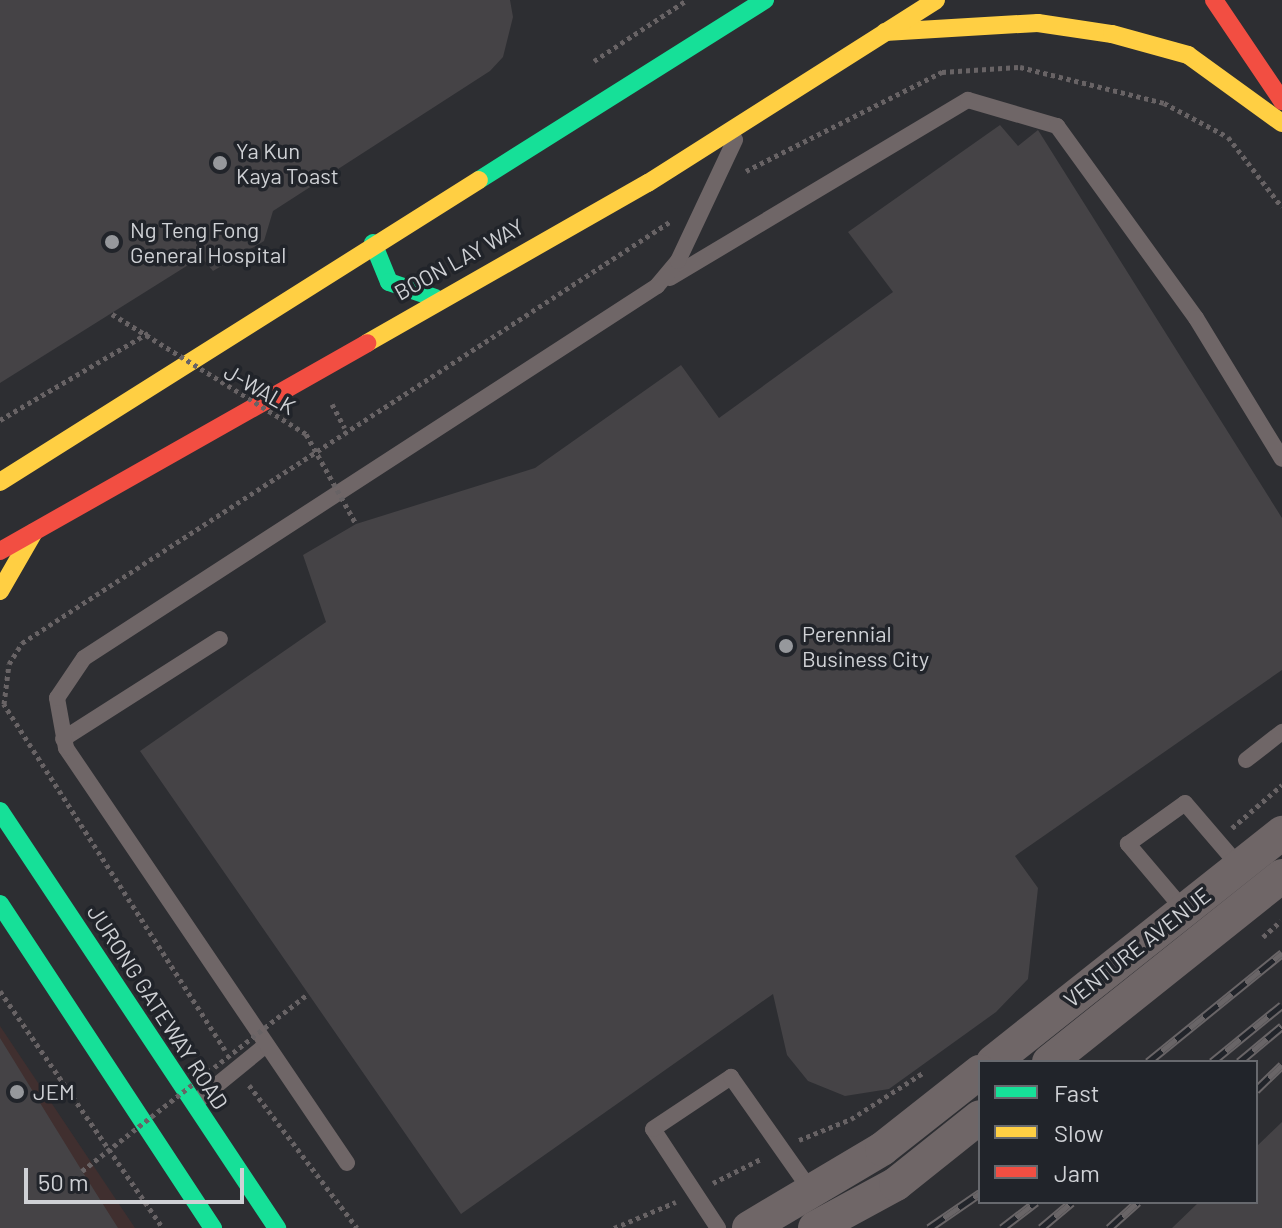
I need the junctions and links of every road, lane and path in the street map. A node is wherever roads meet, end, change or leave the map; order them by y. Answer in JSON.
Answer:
{"nodes":[{"id":1,"x":765,"y":0,"type":"edge"},
{"id":2,"x":936,"y":0,"type":"edge"},
{"id":3,"x":1214,"y":0,"type":"edge"},
{"id":4,"x":882,"y":32,"type":"junction"},
{"id":5,"x":1282,"y":101,"type":"edge"},
{"id":6,"x":744,"y":120,"type":"junction"},
{"id":7,"x":1282,"y":123,"type":"edge"},
{"id":8,"x":708,"y":197,"type":"junction"},
{"id":9,"x":1282,"y":207,"type":"edge"},
{"id":10,"x":373,"y":243,"type":"junction"},
{"id":11,"x":657,"y":286,"type":"junction"},
{"id":12,"x":435,"y":298,"type":"junction"},
{"id":13,"x":112,"y":314,"type":"dead end"},
{"id":14,"x":148,"y":333,"type":"dead end"},
{"id":15,"x":0,"y":420,"type":"edge"},
{"id":16,"x":1282,"y":459,"type":"edge"},
{"id":17,"x":0,"y":482,"type":"edge"},
{"id":18,"x":356,"y":524,"type":"dead end"},
{"id":19,"x":34,"y":532,"type":"junction"},
{"id":20,"x":0,"y":551,"type":"edge"},
{"id":21,"x":0,"y":591,"type":"edge"},
{"id":22,"x":220,"y":639,"type":"dead end"},
{"id":23,"x":1282,"y":732,"type":"edge"},
{"id":24,"x":63,"y":739,"type":"junction"},
{"id":25,"x":1246,"y":760,"type":"dead end"},
{"id":26,"x":1282,"y":785,"type":"edge"},
{"id":27,"x":0,"y":811,"type":"edge"},
{"id":28,"x":1282,"y":833,"type":"edge"},
{"id":29,"x":1218,"y":840,"type":"junction"},
{"id":30,"x":1239,"y":866,"type":"junction"},
{"id":31,"x":1282,"y":876,"type":"edge"},
{"id":32,"x":0,"y":904,"type":"edge"},
{"id":33,"x":1184,"y":910,"type":"junction"},
{"id":34,"x":1282,"y":920,"type":"edge"},
{"id":35,"x":1263,"y":937,"type":"dead end"},
{"id":36,"x":0,"y":991,"type":"edge"},
{"id":37,"x":308,"y":994,"type":"dead end"},
{"id":38,"x":266,"y":1045,"type":"junction"},
{"id":39,"x":996,"y":1060,"type":"edge"},
{"id":40,"x":1052,"y":1060,"type":"edge"},
{"id":41,"x":932,"y":1068,"type":"dead end"},
{"id":42,"x":237,"y":1069,"type":"junction"},
{"id":43,"x":978,"y":1074,"type":"edge"},
{"id":44,"x":193,"y":1104,"type":"junction"},
{"id":45,"x":978,"y":1119,"type":"edge"},
{"id":46,"x":781,"y":1149,"type":"junction"},
{"id":47,"x":347,"y":1163,"type":"dead end"},
{"id":48,"x":82,"y":1171,"type":"dead end"},
{"id":49,"x":811,"y":1191,"type":"junction"},
{"id":50,"x":694,"y":1192,"type":"junction"},
{"id":51,"x":163,"y":1228,"type":"edge"},
{"id":52,"x":213,"y":1228,"type":"edge"},
{"id":53,"x":277,"y":1228,"type":"edge"},
{"id":54,"x":357,"y":1228,"type":"edge"},
{"id":55,"x":614,"y":1228,"type":"edge"},
{"id":56,"x":718,"y":1228,"type":"edge"},
{"id":57,"x":749,"y":1228,"type":"edge"},
{"id":58,"x":815,"y":1228,"type":"edge"}],
"edges":[{"from":1,"to":10,"type":"main road"},
{"from":2,"to":4,"type":"main road","name":"BOON LAY WAY"},
{"from":3,"to":5,"type":"main road"},
{"from":4,"to":6,"type":"main road","name":"BOON LAY WAY"},
{"from":4,"to":7,"type":"main road"},
{"from":6,"to":8,"type":"lane"},
{"from":6,"to":12,"type":"main road","name":"BOON LAY WAY"},
{"from":8,"to":9,"type":"path"},
{"from":8,"to":11,"type":"lane"},
{"from":8,"to":42,"type":"path"},
{"from":10,"to":12,"type":"main road"},
{"from":10,"to":17,"type":"main road"},
{"from":11,"to":16,"type":"lane"},
{"from":11,"to":24,"type":"lane"},
{"from":12,"to":19,"type":"main road","name":"BOON LAY WAY"},
{"from":13,"to":18,"type":"path","name":"J-WALK","bridge":true},
{"from":14,"to":15,"type":"path"},
{"from":19,"to":20,"type":"main road","name":"BOON LAY WAY"},
{"from":19,"to":21,"type":"main road"},
{"from":22,"to":24,"type":"lane"},
{"from":23,"to":25,"type":"lane"},
{"from":24,"to":38,"type":"lane"},
{"from":26,"to":29,"type":"path"},
{"from":27,"to":44,"type":"main road","name":"JURONG GATEWAY ROAD"},
{"from":28,"to":30,"type":"street","name":"VENTURE AVENUE"},
{"from":29,"to":30,"type":"lane"},
{"from":29,"to":33,"type":"lane"},
{"from":30,"to":33,"type":"street","name":"VENTURE AVENUE"},
{"from":31,"to":40,"type":"street","name":"VENTURE AVENUE"},
{"from":32,"to":52,"type":"main road"},
{"from":33,"to":39,"type":"street","name":"VENTURE AVENUE"},
{"from":34,"to":35,"type":"path"},
{"from":36,"to":51,"type":"path"},
{"from":37,"to":48,"type":"path","bridge":true},
{"from":38,"to":42,"type":"lane"},
{"from":38,"to":47,"type":"lane"},
{"from":41,"to":46,"type":"path"},
{"from":42,"to":44,"type":"lane"},
{"from":42,"to":54,"type":"path"},
{"from":43,"to":49,"type":"street"},
{"from":44,"to":53,"type":"main road","name":"JURONG GATEWAY ROAD"},
{"from":45,"to":58,"type":"street"},
{"from":46,"to":49,"type":"lane"},
{"from":46,"to":50,"type":"path"},
{"from":46,"to":50,"type":"lane"},
{"from":49,"to":57,"type":"street"},
{"from":50,"to":55,"type":"path"},
{"from":50,"to":56,"type":"lane"}]}
